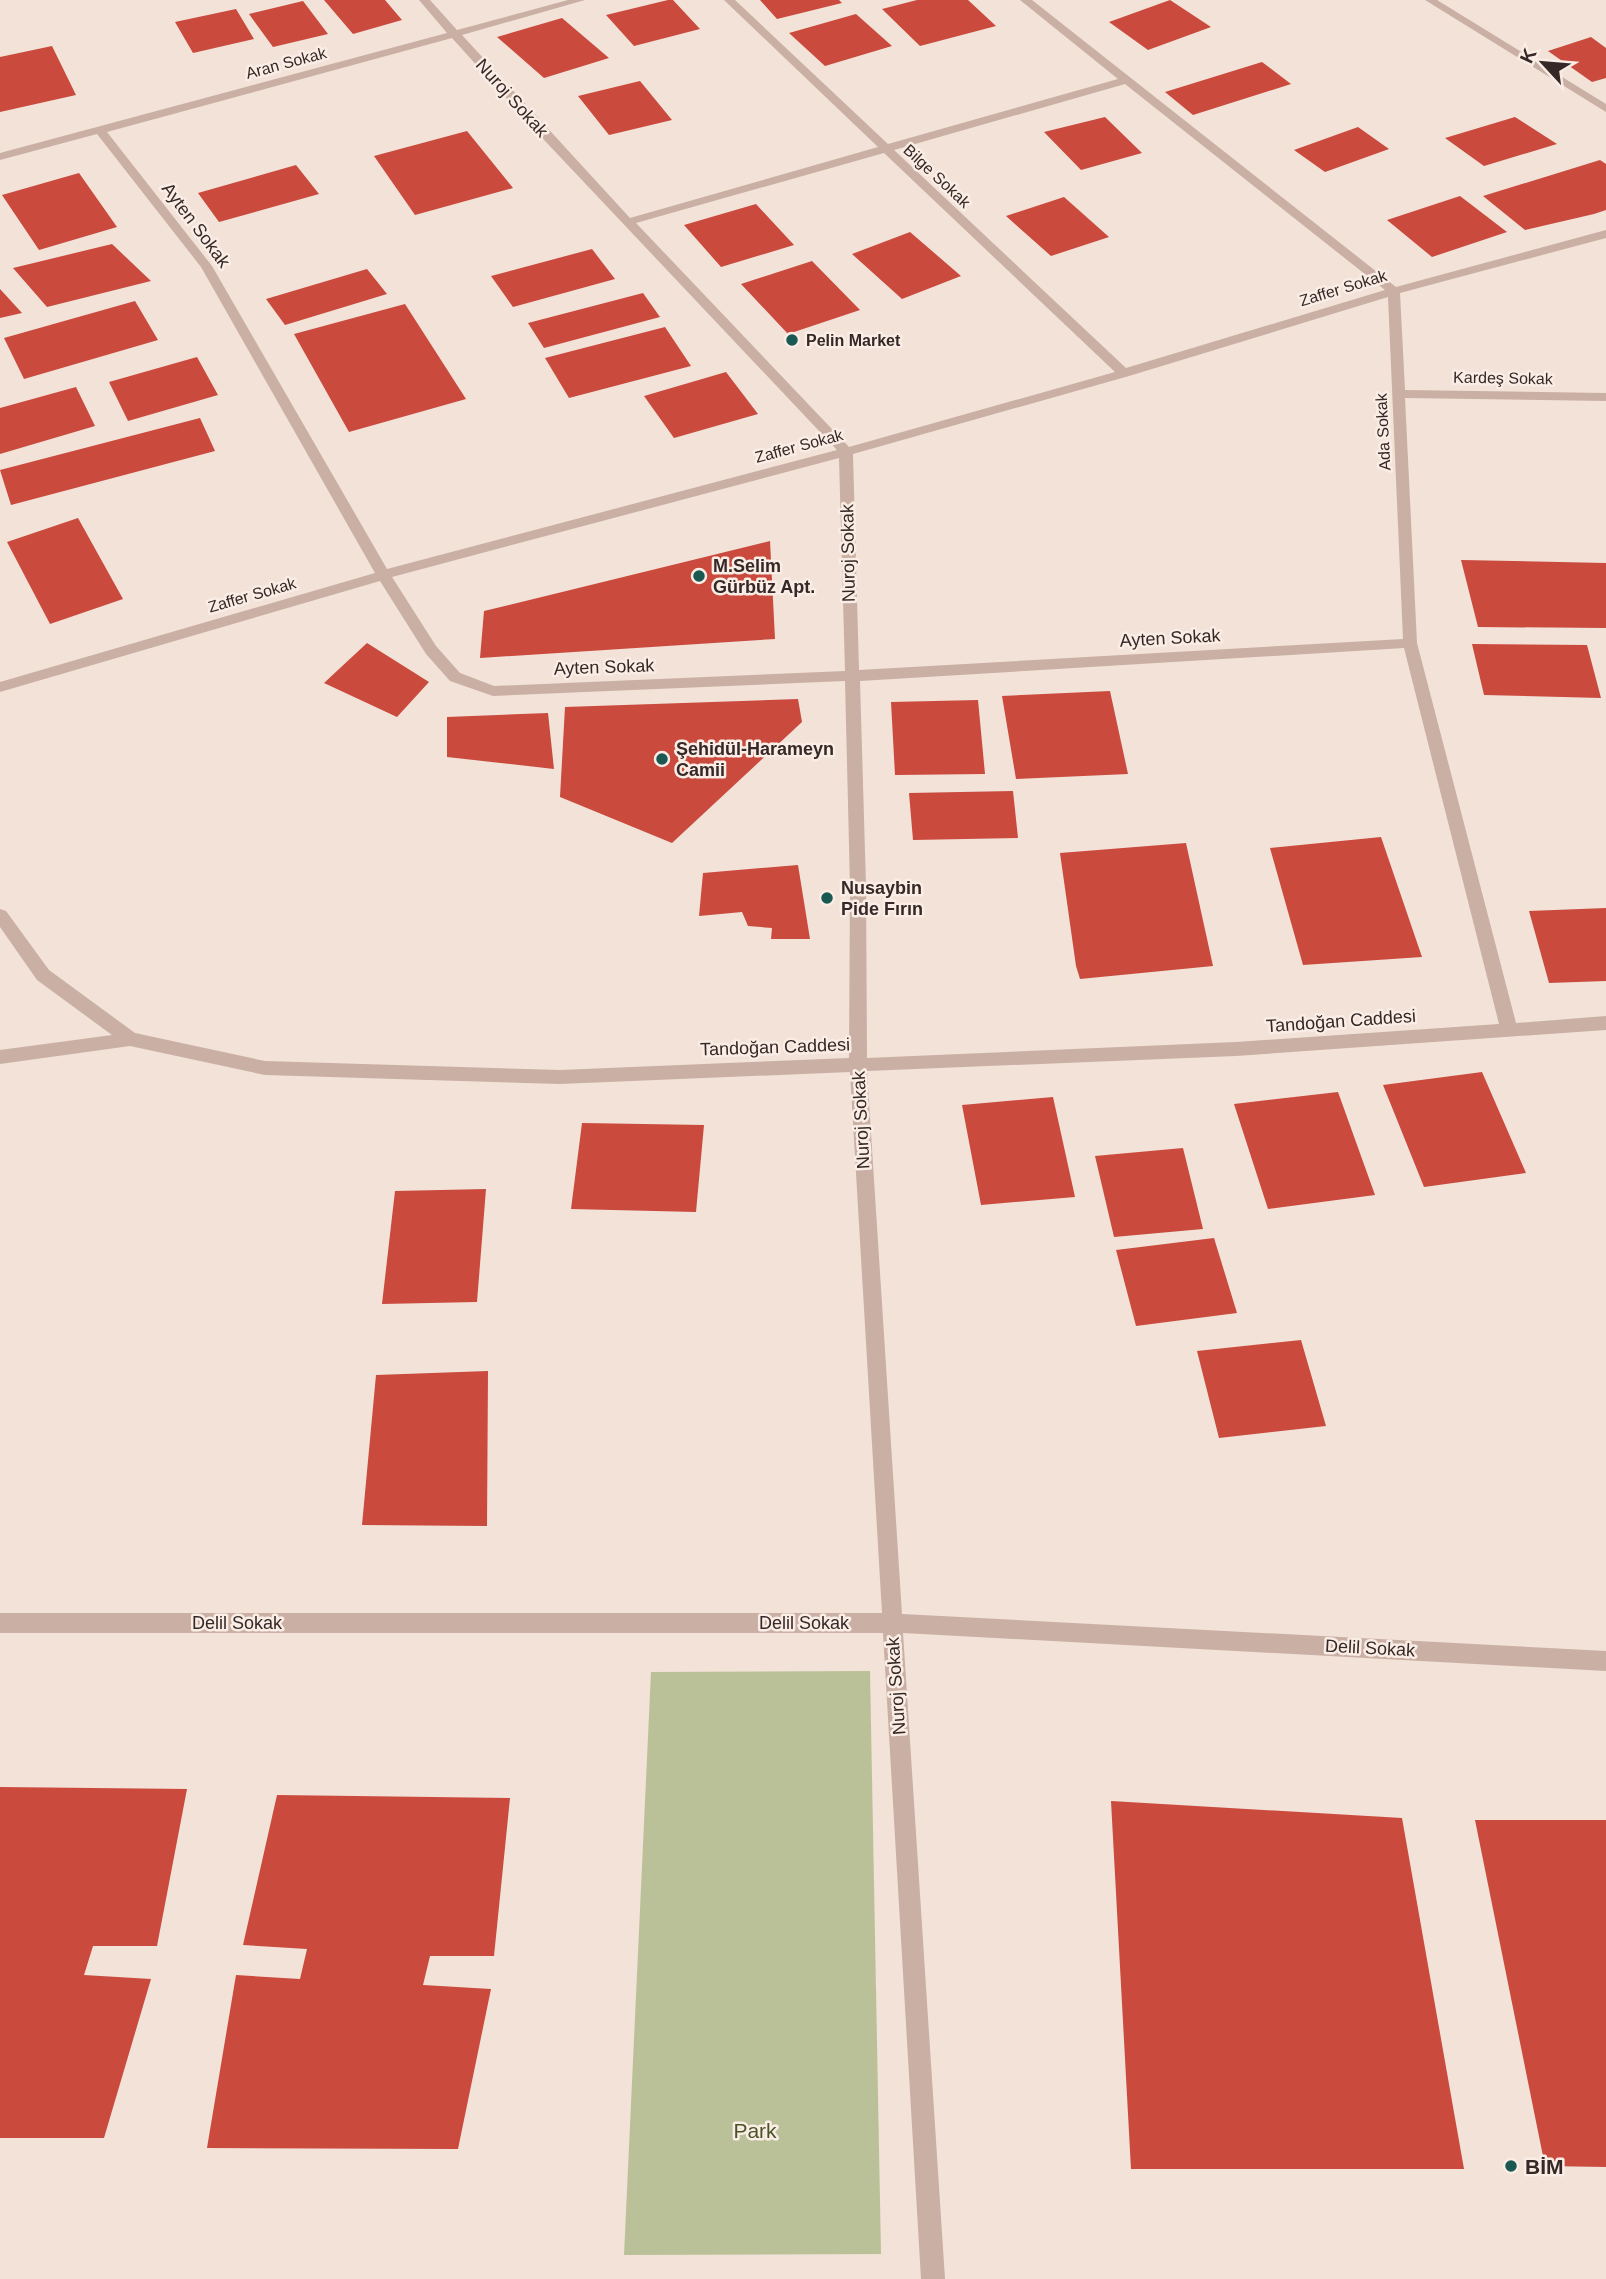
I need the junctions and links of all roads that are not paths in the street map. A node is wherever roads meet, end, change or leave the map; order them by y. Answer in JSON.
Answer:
{"nodes":[{"id":1,"x":424,"y":0,"type":"edge"},
{"id":2,"x":580,"y":0,"type":"edge"},
{"id":3,"x":729,"y":0,"type":"edge"},
{"id":4,"x":1025,"y":0,"type":"edge"},
{"id":5,"x":1430,"y":0,"type":"edge"},
{"id":6,"x":455,"y":34,"type":"junction"},
{"id":7,"x":1127,"y":80,"type":"junction"},
{"id":8,"x":1606,"y":109,"type":"edge"},
{"id":9,"x":99,"y":130,"type":"junction"},
{"id":10,"x":886,"y":149,"type":"junction"},
{"id":11,"x":0,"y":157,"type":"edge"},
{"id":12,"x":628,"y":222,"type":"junction"},
{"id":13,"x":1606,"y":234,"type":"edge"},
{"id":14,"x":1394,"y":291,"type":"junction"},
{"id":15,"x":1124,"y":373,"type":"junction"},
{"id":16,"x":1399,"y":394,"type":"junction"},
{"id":17,"x":1606,"y":397,"type":"edge"},
{"id":18,"x":846,"y":452,"type":"junction"},
{"id":19,"x":383,"y":575,"type":"junction"},
{"id":20,"x":1410,"y":643,"type":"junction"},
{"id":21,"x":851,"y":676,"type":"junction"},
{"id":22,"x":0,"y":687,"type":"edge"},
{"id":23,"x":0,"y":915,"type":"edge"},
{"id":24,"x":1606,"y":1023,"type":"edge"},
{"id":25,"x":1508,"y":1030,"type":"junction"},
{"id":26,"x":130,"y":1039,"type":"junction"},
{"id":27,"x":0,"y":1057,"type":"edge"},
{"id":28,"x":858,"y":1065,"type":"junction"},
{"id":29,"x":0,"y":1623,"type":"edge"},
{"id":30,"x":892,"y":1623,"type":"junction"},
{"id":31,"x":1606,"y":1661,"type":"edge"},
{"id":32,"x":933,"y":2279,"type":"edge"}],
"edges":[{"from":1,"to":6,"type":"street","name":"Nuroj Sokak"},
{"from":2,"to":6,"type":"street","name":"Aran Sokak"},
{"from":3,"to":10,"type":"street","name":"Bilge Sokak"},
{"from":4,"to":7,"type":"street"},
{"from":5,"to":8,"type":"street"},
{"from":6,"to":9,"type":"street","name":"Aran Sokak"},
{"from":6,"to":12,"type":"street","name":"Nuroj Sokak"},
{"from":7,"to":10,"type":"street"},
{"from":7,"to":14,"type":"street"},
{"from":9,"to":11,"type":"street","name":"Aran Sokak"},
{"from":9,"to":19,"type":"street","name":"Ayten Sokak"},
{"from":10,"to":12,"type":"street"},
{"from":10,"to":15,"type":"street","name":"Bilge Sokak"},
{"from":12,"to":18,"type":"street","name":"Nuroj Sokak"},
{"from":13,"to":14,"type":"street","name":"Zaffer Sokak"},
{"from":14,"to":15,"type":"street","name":"Zaffer Sokak"},
{"from":14,"to":16,"type":"street","name":"Ada Sokak"},
{"from":15,"to":18,"type":"street","name":"Zaffer Sokak"},
{"from":16,"to":17,"type":"street","name":"Kardeş Sokak"},
{"from":16,"to":20,"type":"street","name":"Ada Sokak"},
{"from":18,"to":19,"type":"street","name":"Zaffer Sokak"},
{"from":18,"to":21,"type":"street","name":"Nuroj Sokak"},
{"from":19,"to":21,"type":"street","name":"Ayten Sokak"},
{"from":19,"to":22,"type":"street","name":"Zaffer Sokak"},
{"from":20,"to":21,"type":"street","name":"Ayten Sokak"},
{"from":20,"to":25,"type":"street","name":"Ada Sokak"},
{"from":21,"to":28,"type":"street","name":"Nuroj Sokak"},
{"from":23,"to":26,"type":"street","name":"Tandoğan Caddesi"},
{"from":24,"to":25,"type":"street","name":"Tandoğan Caddesi"},
{"from":25,"to":28,"type":"street","name":"Tandoğan Caddesi"},
{"from":26,"to":27,"type":"street"},
{"from":26,"to":28,"type":"street","name":"Tandoğan Caddesi"},
{"from":28,"to":30,"type":"street","name":"Nuroj Sokak"},
{"from":29,"to":30,"type":"street","name":"Delil Sokak"},
{"from":30,"to":31,"type":"street","name":"Delil Sokak"},
{"from":30,"to":32,"type":"street","name":"Nuroj Sokak"}]}
